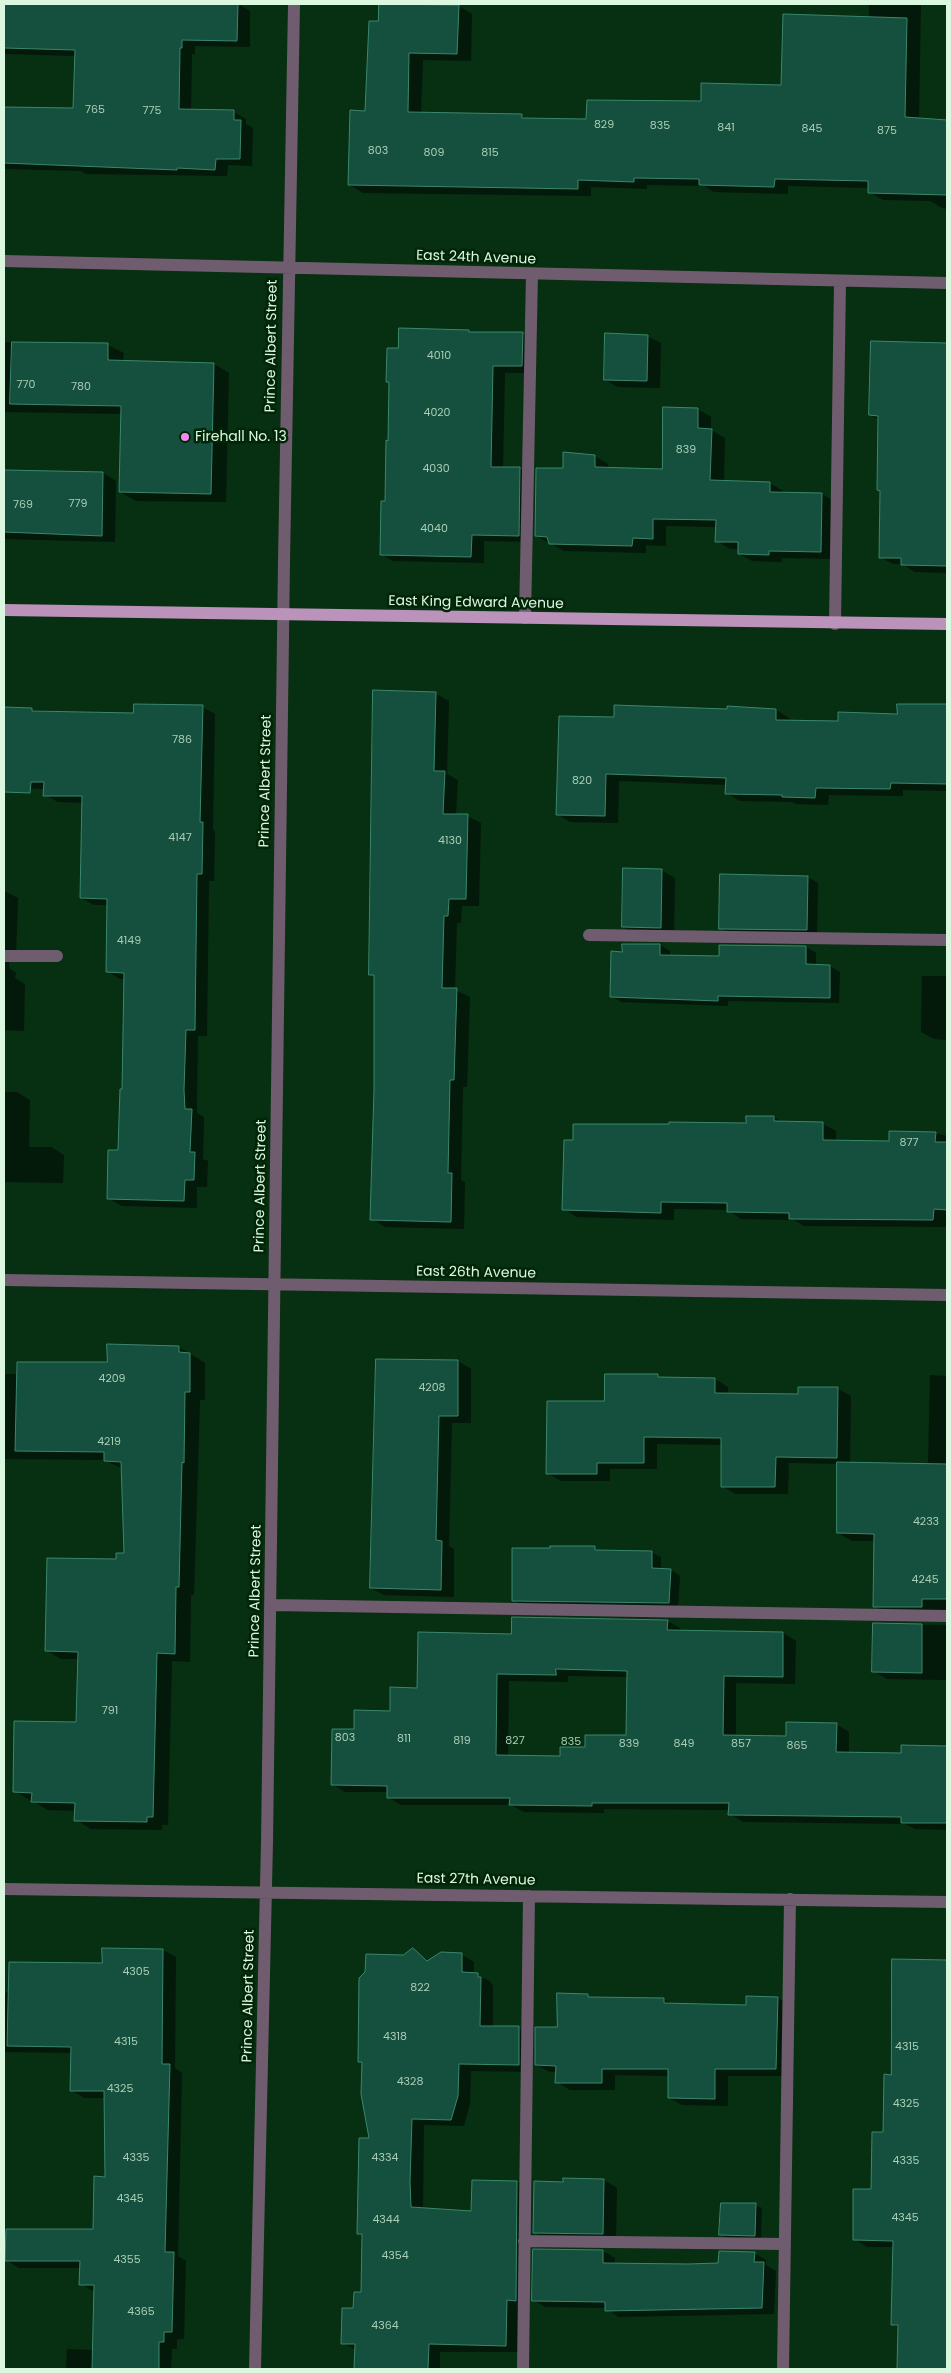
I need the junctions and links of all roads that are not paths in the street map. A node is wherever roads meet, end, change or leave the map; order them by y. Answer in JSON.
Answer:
{"nodes":[{"id":1,"x":294,"y":4,"type":"edge"},
{"id":2,"x":4,"y":261,"type":"edge"},
{"id":3,"x":288,"y":267,"type":"junction"},
{"id":4,"x":532,"y":274,"type":"junction"},
{"id":5,"x":840,"y":281,"type":"junction"},
{"id":6,"x":947,"y":283,"type":"edge"},
{"id":7,"x":4,"y":610,"type":"edge"},
{"id":8,"x":284,"y":614,"type":"junction"},
{"id":9,"x":526,"y":618,"type":"junction"},
{"id":10,"x":835,"y":624,"type":"junction"},
{"id":11,"x":947,"y":624,"type":"edge"},
{"id":12,"x":590,"y":935,"type":"dead end"},
{"id":13,"x":947,"y":940,"type":"edge"},
{"id":14,"x":4,"y":956,"type":"edge"},
{"id":15,"x":57,"y":956,"type":"dead end"},
{"id":16,"x":4,"y":1280,"type":"edge"},
{"id":17,"x":275,"y":1284,"type":"junction"},
{"id":18,"x":947,"y":1294,"type":"edge"},
{"id":19,"x":271,"y":1605,"type":"junction"},
{"id":20,"x":947,"y":1616,"type":"edge"},
{"id":21,"x":4,"y":1889,"type":"edge"},
{"id":22,"x":266,"y":1892,"type":"junction"},
{"id":23,"x":529,"y":1896,"type":"junction"},
{"id":24,"x":790,"y":1899,"type":"junction"},
{"id":25,"x":947,"y":1902,"type":"edge"},
{"id":26,"x":524,"y":2241,"type":"junction"},
{"id":27,"x":785,"y":2244,"type":"junction"},
{"id":28,"x":255,"y":2369,"type":"edge"},
{"id":29,"x":523,"y":2369,"type":"edge"},
{"id":30,"x":783,"y":2369,"type":"edge"}],
"edges":[{"from":1,"to":3,"type":"street","name":"Prince Albert Street"},
{"from":2,"to":3,"type":"street","name":"East 24th Avenue"},
{"from":3,"to":4,"type":"street","name":"East 24th Avenue"},
{"from":3,"to":8,"type":"street","name":"Prince Albert Street"},
{"from":4,"to":5,"type":"street","name":"East 24th Avenue"},
{"from":4,"to":9,"type":"street"},
{"from":5,"to":6,"type":"street","name":"East 24th Avenue"},
{"from":5,"to":10,"type":"street"},
{"from":7,"to":8,"type":"main road","name":"East King Edward Avenue"},
{"from":8,"to":9,"type":"main road","name":"East King Edward Avenue"},
{"from":8,"to":17,"type":"street","name":"Prince Albert Street"},
{"from":9,"to":10,"type":"main road","name":"East King Edward Avenue"},
{"from":10,"to":11,"type":"main road","name":"East King Edward Avenue"},
{"from":12,"to":13,"type":"street"},
{"from":14,"to":15,"type":"street"},
{"from":16,"to":17,"type":"street","name":"East 26th Avenue"},
{"from":17,"to":18,"type":"street","name":"East 26th Avenue"},
{"from":17,"to":19,"type":"street","name":"Prince Albert Street"},
{"from":19,"to":20,"type":"street"},
{"from":19,"to":22,"type":"street","name":"Prince Albert Street"},
{"from":21,"to":22,"type":"street","name":"East 27th Avenue"},
{"from":22,"to":23,"type":"street","name":"East 27th Avenue"},
{"from":22,"to":28,"type":"street","name":"Prince Albert Street"},
{"from":23,"to":24,"type":"street","name":"East 27th Avenue"},
{"from":23,"to":26,"type":"street"},
{"from":24,"to":25,"type":"street","name":"East 27th Avenue"},
{"from":24,"to":27,"type":"street"},
{"from":26,"to":27,"type":"street"},
{"from":26,"to":29,"type":"street"},
{"from":27,"to":30,"type":"street"}]}
